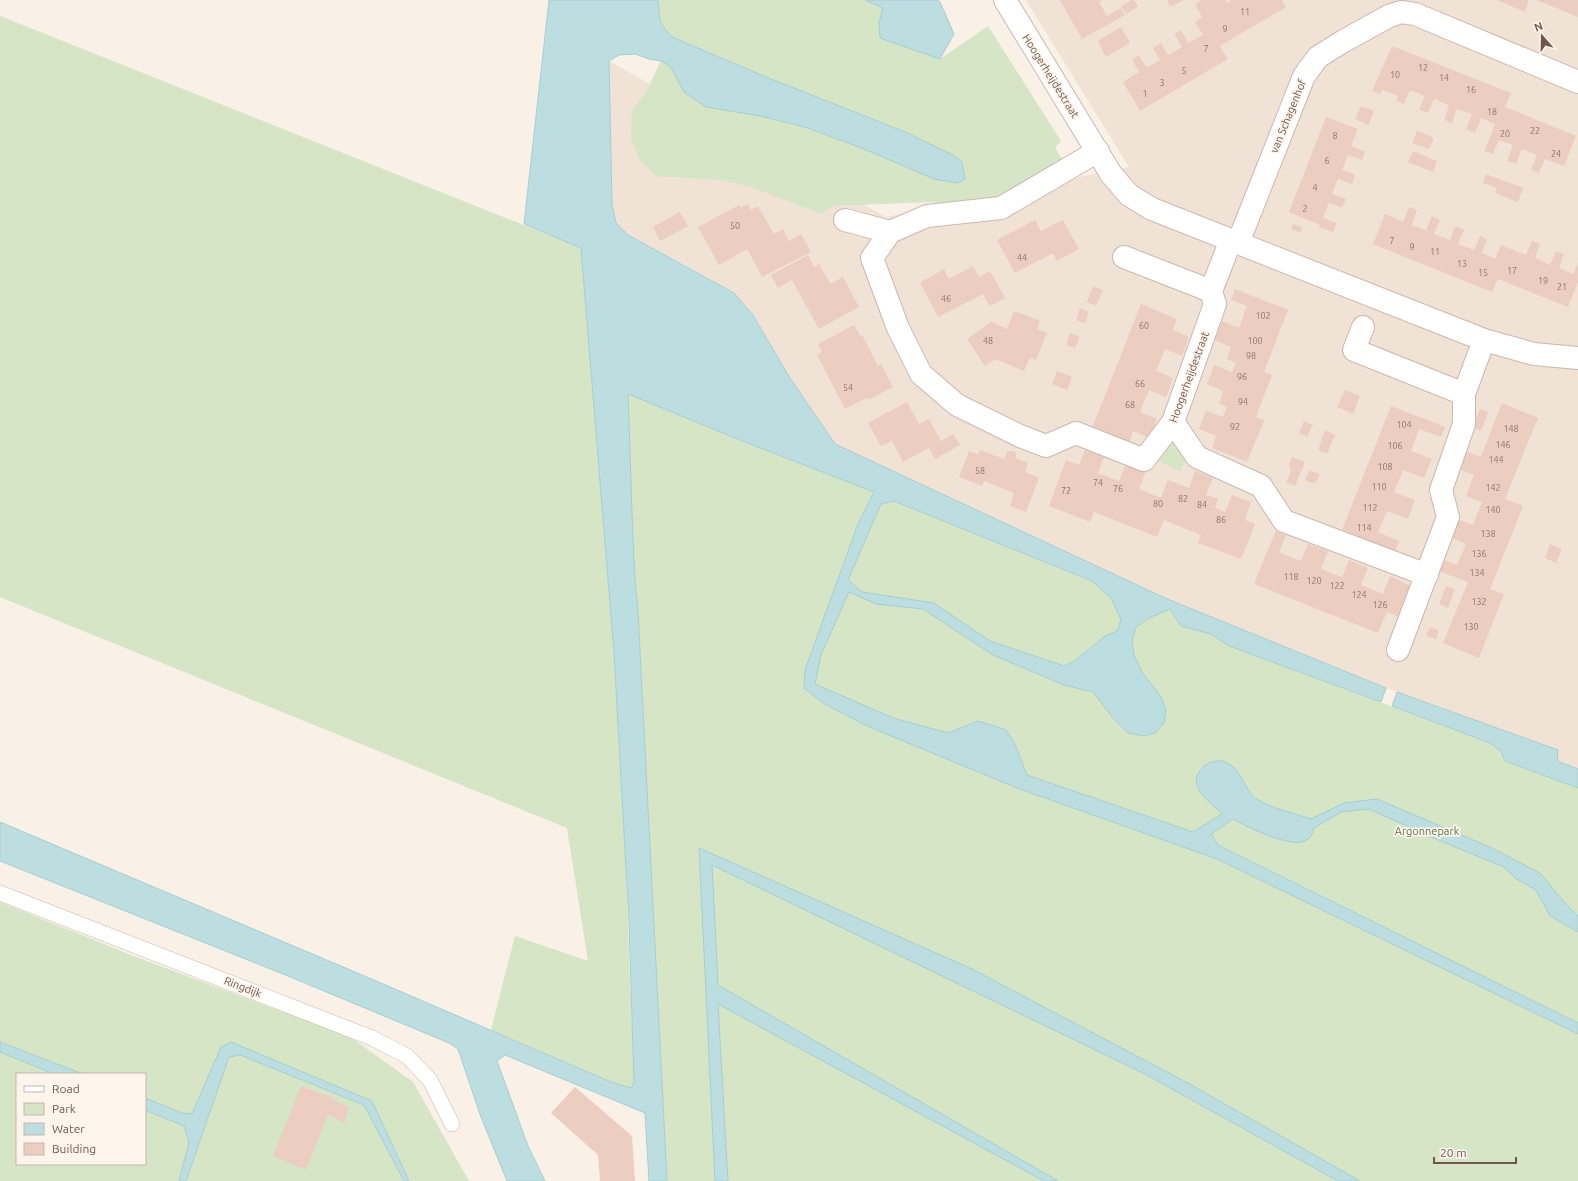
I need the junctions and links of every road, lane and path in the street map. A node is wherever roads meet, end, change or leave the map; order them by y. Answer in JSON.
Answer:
{"nodes":[{"id":1,"x":1005,"y":0,"type":"edge"},
{"id":2,"x":1578,"y":82,"type":"edge"},
{"id":3,"x":1098,"y":151,"type":"junction"},
{"id":4,"x":845,"y":220,"type":"dead end"},
{"id":5,"x":890,"y":232,"type":"junction"},
{"id":6,"x":1234,"y":242,"type":"junction"},
{"id":7,"x":1124,"y":257,"type":"dead end"},
{"id":8,"x":1211,"y":291,"type":"junction"},
{"id":9,"x":1363,"y":327,"type":"dead end"},
{"id":10,"x":1484,"y":340,"type":"junction"},
{"id":11,"x":1578,"y":358,"type":"edge"},
{"id":12,"x":1464,"y":394,"type":"junction"},
{"id":13,"x":1173,"y":422,"type":"junction"},
{"id":14,"x":1427,"y":575,"type":"junction"},
{"id":15,"x":1398,"y":650,"type":"dead end"},
{"id":16,"x":0,"y":893,"type":"edge"},
{"id":17,"x":452,"y":1124,"type":"dead end"}],
"edges":[{"from":1,"to":3,"type":"street","name":"Hoogerheijdestraat"},
{"from":2,"to":6,"type":"street","name":"van Schagenhof"},
{"from":3,"to":5,"type":"street"},
{"from":3,"to":6,"type":"street","name":"Hoogerheijdestraat"},
{"from":4,"to":5,"type":"street"},
{"from":5,"to":13,"type":"street","name":"Hoogerheijdestraat"},
{"from":6,"to":8,"type":"street","name":"Hoogerheijdestraat"},
{"from":6,"to":10,"type":"street","name":"Hoogerheijdestraat"},
{"from":7,"to":8,"type":"street"},
{"from":8,"to":13,"type":"street","name":"Hoogerheijdestraat"},
{"from":9,"to":12,"type":"street"},
{"from":10,"to":11,"type":"street","name":"Hoogerheijdestraat"},
{"from":10,"to":12,"type":"street"},
{"from":12,"to":14,"type":"street"},
{"from":13,"to":14,"type":"street"},
{"from":14,"to":15,"type":"street"},
{"from":16,"to":17,"type":"lane","name":"Ringdijk"}]}
